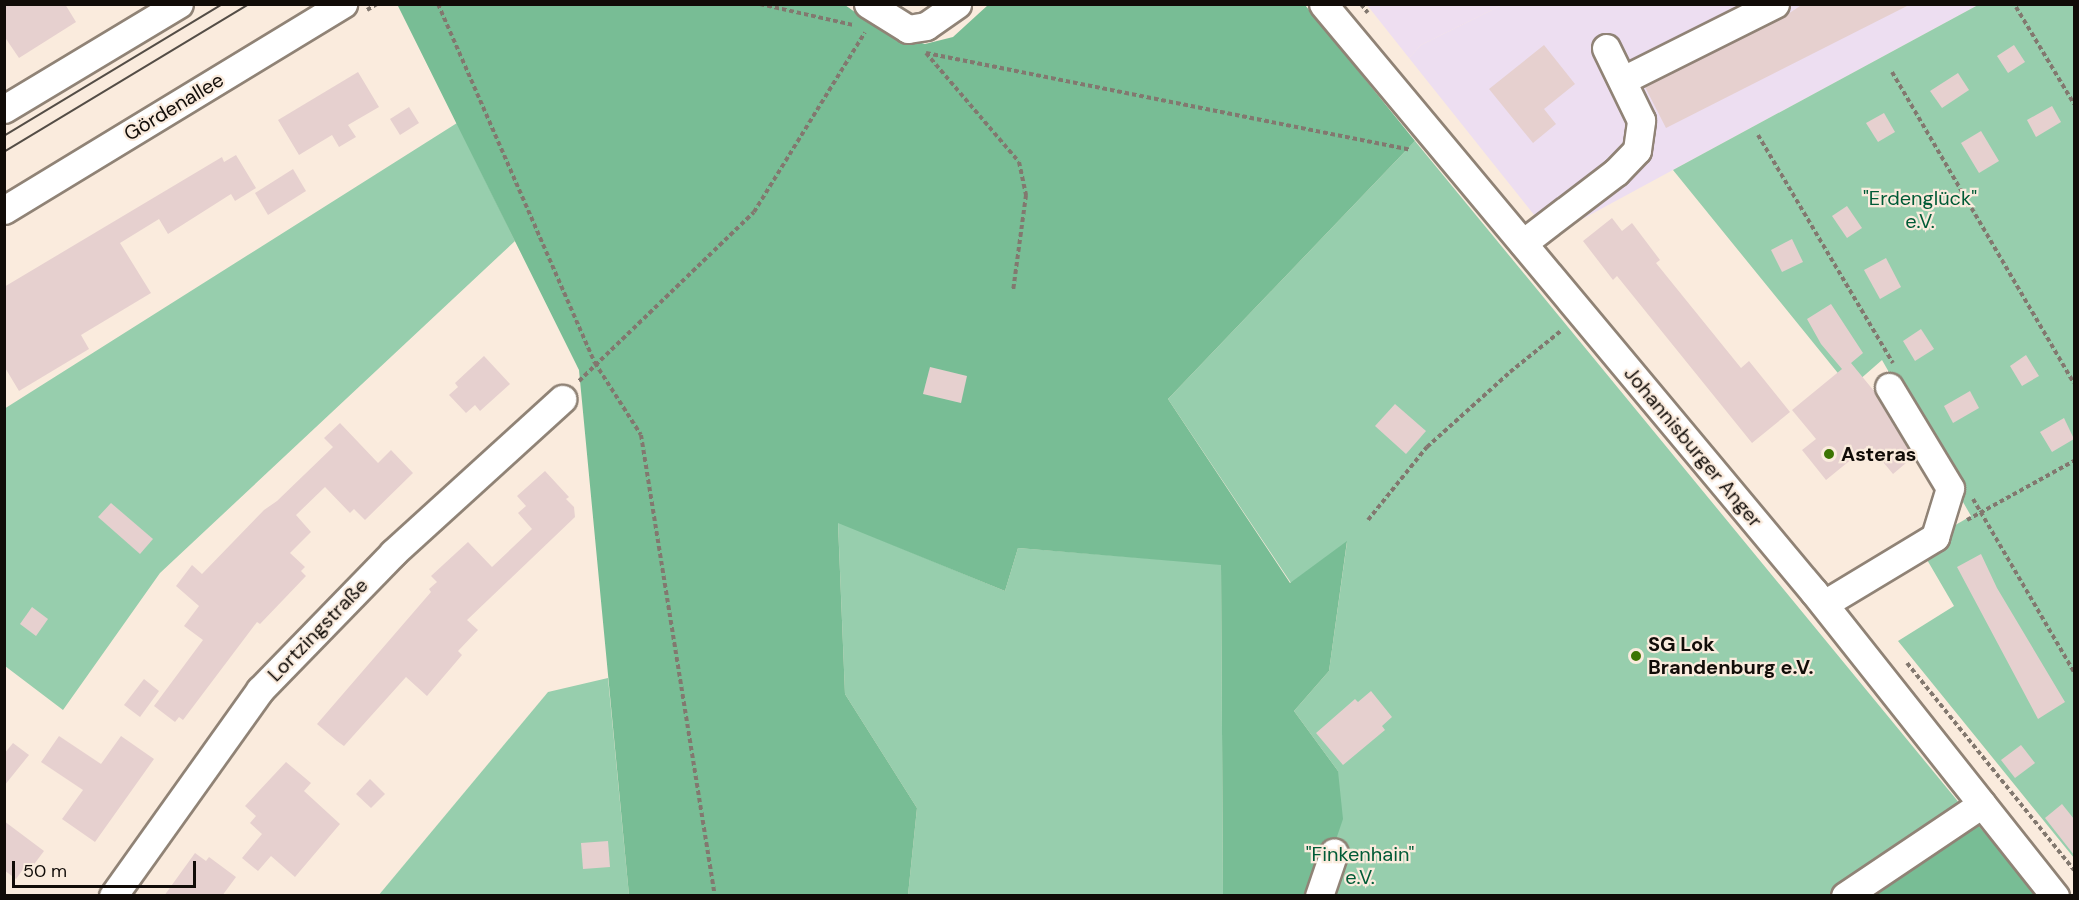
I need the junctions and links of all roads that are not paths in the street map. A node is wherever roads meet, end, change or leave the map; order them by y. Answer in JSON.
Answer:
{"nodes":[{"id":1,"x":179,"y":4,"type":"edge"},
{"id":2,"x":343,"y":4,"type":"edge"},
{"id":3,"x":957,"y":4,"type":"edge"},
{"id":4,"x":1323,"y":4,"type":"edge"},
{"id":5,"x":1775,"y":4,"type":"edge"},
{"id":6,"x":876,"y":7,"type":"edge"},
{"id":7,"x":1606,"y":48,"type":"dead end"},
{"id":8,"x":1623,"y":80,"type":"junction"},
{"id":9,"x":4,"y":109,"type":"edge"},
{"id":10,"x":4,"y":210,"type":"edge"},
{"id":11,"x":1522,"y":243,"type":"junction"},
{"id":12,"x":1889,"y":387,"type":"dead end"},
{"id":13,"x":562,"y":399,"type":"road end"},
{"id":14,"x":1824,"y":604,"type":"junction"},
{"id":15,"x":1982,"y":804,"type":"junction"},
{"id":16,"x":1334,"y":852,"type":"dead end"},
{"id":17,"x":2074,"y":892,"type":"edge"},
{"id":18,"x":112,"y":896,"type":"edge"},
{"id":19,"x":1319,"y":896,"type":"edge"},
{"id":20,"x":1845,"y":896,"type":"edge"},
{"id":21,"x":2055,"y":896,"type":"edge"},
{"id":22,"x":2070,"y":896,"type":"edge"}],
"edges":[{"from":1,"to":9,"type":"street"},
{"from":2,"to":10,"type":"street","name":"Gördenallee"},
{"from":3,"to":6,"type":"street"},
{"from":4,"to":11,"type":"street","name":"Johannisburger Anger"},
{"from":5,"to":8,"type":"street"},
{"from":7,"to":8,"type":"street"},
{"from":8,"to":11,"type":"street"},
{"from":11,"to":14,"type":"street","name":"Johannisburger Anger"},
{"from":12,"to":14,"type":"street"},
{"from":13,"to":18,"type":"street","name":"Lortzingstraße"},
{"from":14,"to":15,"type":"street","name":"Johannisburger Anger"},
{"from":15,"to":20,"type":"street"},
{"from":15,"to":21,"type":"street","name":"Johannisburger Anger"},
{"from":16,"to":19,"type":"street"},
{"from":17,"to":22,"type":"street"}]}
